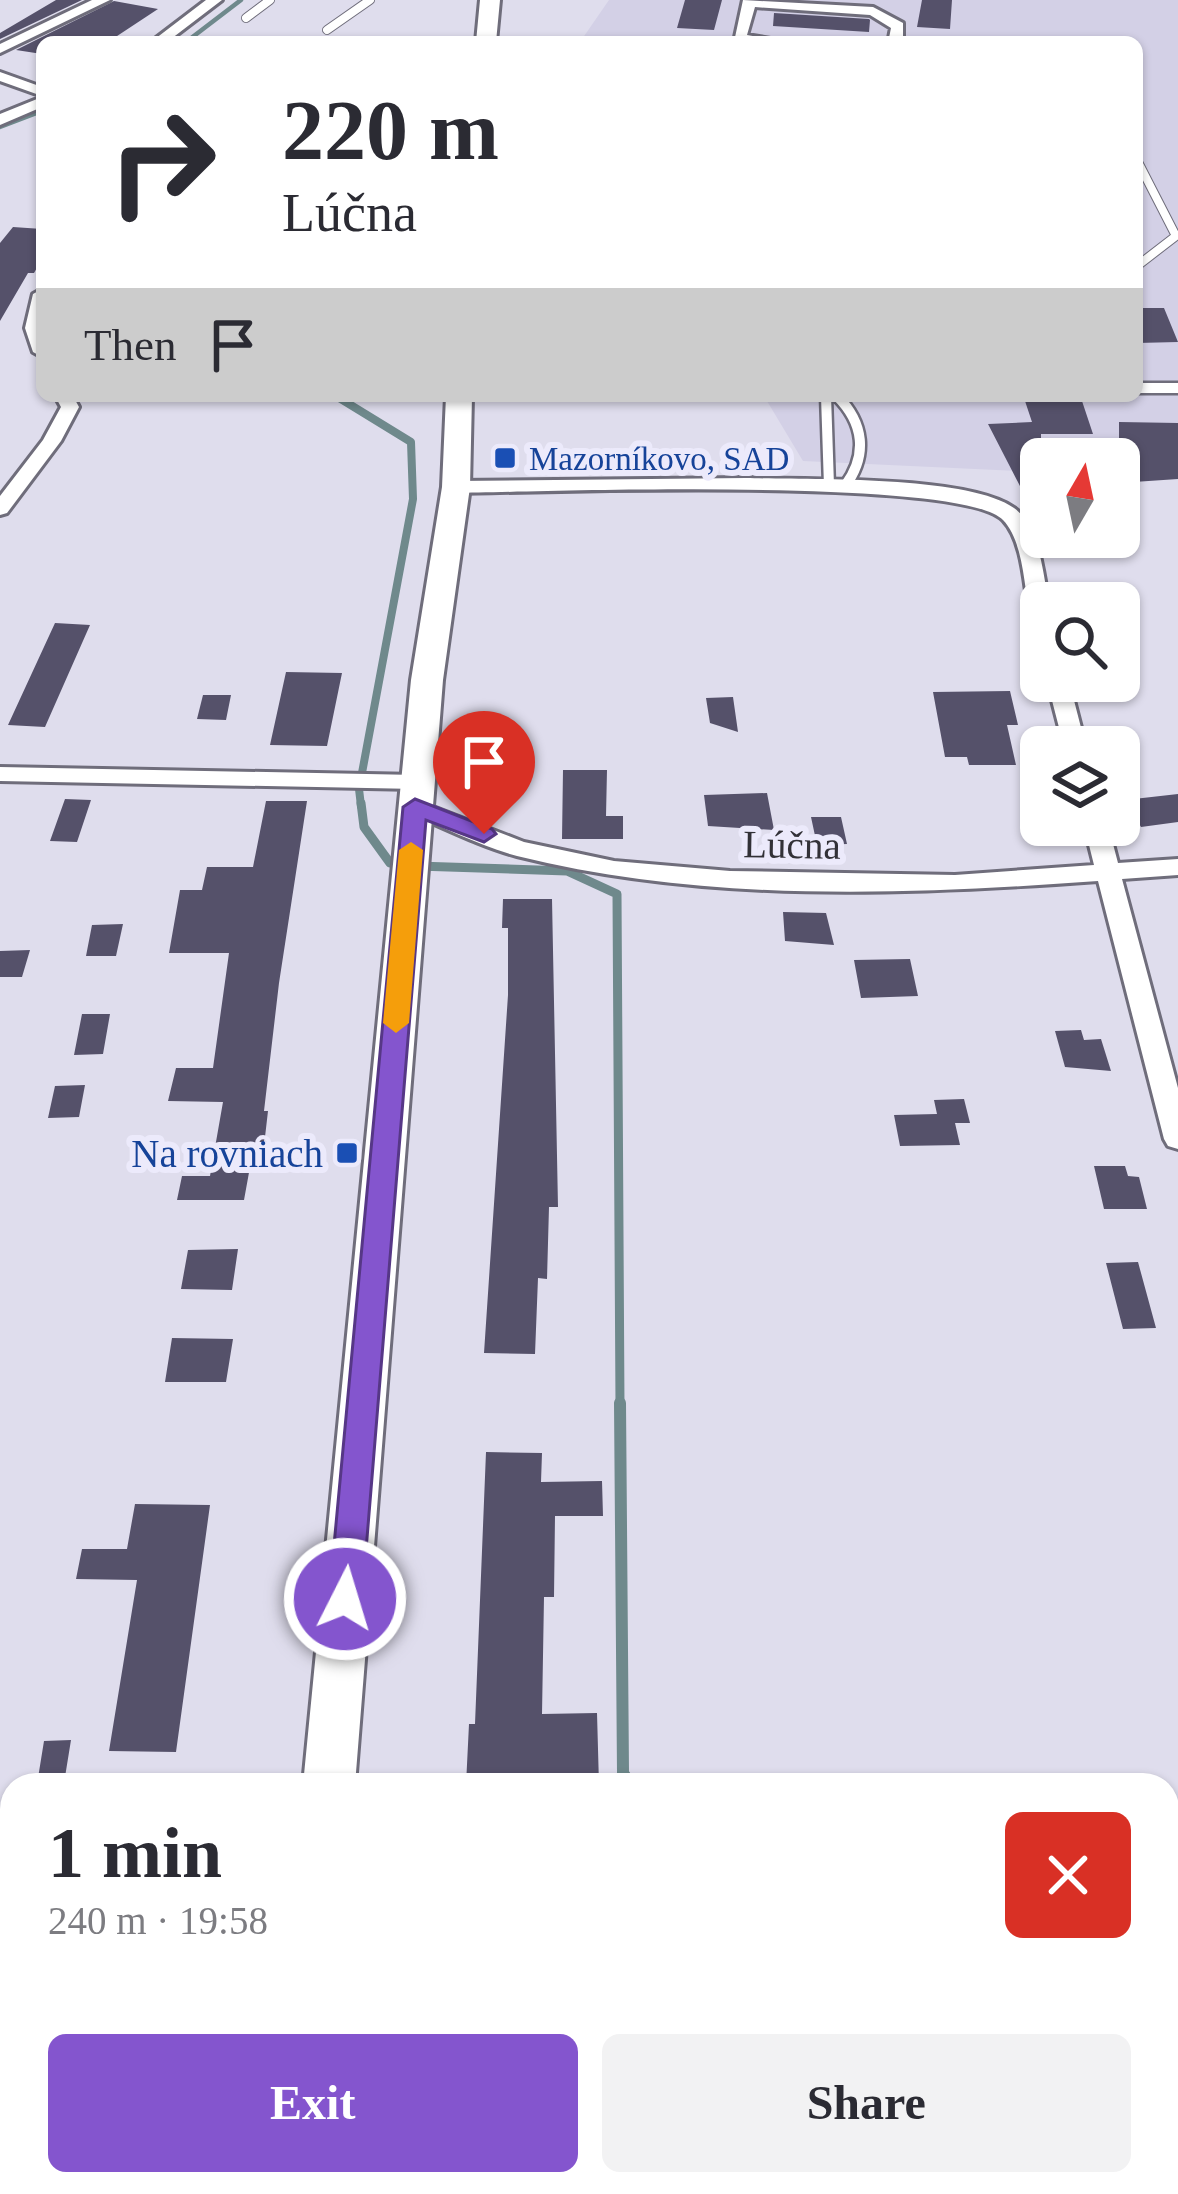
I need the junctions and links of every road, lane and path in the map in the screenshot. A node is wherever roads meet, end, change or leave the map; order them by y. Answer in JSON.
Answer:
{"nodes":[{"id":1,"x":103,"y":0,"type":"edge"},
{"id":2,"x":215,"y":0,"type":"edge"},
{"id":3,"x":270,"y":0,"type":"edge"},
{"id":4,"x":370,"y":0,"type":"edge"},
{"id":5,"x":490,"y":0,"type":"edge"},
{"id":6,"x":749,"y":1,"type":"edge"},
{"id":7,"x":246,"y":18,"type":"dead end"},
{"id":8,"x":327,"y":31,"type":"dead end"},
{"id":9,"x":166,"y":36,"type":"edge"},
{"id":10,"x":487,"y":36,"type":"edge"},
{"id":11,"x":740,"y":36,"type":"edge"},
{"id":12,"x":897,"y":36,"type":"edge"},
{"id":13,"x":0,"y":49,"type":"edge"},
{"id":14,"x":0,"y":76,"type":"edge"},
{"id":15,"x":36,"y":94,"type":"edge"},
{"id":16,"x":36,"y":100,"type":"edge"},
{"id":17,"x":0,"y":120,"type":"edge"},
{"id":18,"x":1143,"y":172,"type":"edge"},
{"id":19,"x":1143,"y":261,"type":"edge"},
{"id":20,"x":1143,"y":388,"type":"edge"},
{"id":21,"x":1178,"y":388,"type":"edge"},
{"id":22,"x":67,"y":402,"type":"edge"},
{"id":23,"x":459,"y":402,"type":"edge"},
{"id":24,"x":827,"y":402,"type":"edge"},
{"id":25,"x":844,"y":402,"type":"edge"},
{"id":26,"x":837,"y":486,"type":"junction"},
{"id":27,"x":456,"y":487,"type":"junction"},
{"id":28,"x":0,"y":509,"type":"edge"},
{"id":29,"x":1032,"y":582,"type":"edge"},
{"id":30,"x":0,"y":774,"type":"edge"},
{"id":31,"x":416,"y":794,"type":"junction"},
{"id":32,"x":1101,"y":846,"type":"edge"},
{"id":33,"x":1178,"y":867,"type":"edge"},
{"id":34,"x":1108,"y":872,"type":"junction"},
{"id":35,"x":1176,"y":1127,"type":"edge"},
{"id":36,"x":330,"y":1773,"type":"edge"}],
"edges":[{"from":1,"to":13,"type":"street"},
{"from":2,"to":9,"type":"street"},
{"from":3,"to":7,"type":"lane"},
{"from":4,"to":8,"type":"lane"},
{"from":5,"to":10,"type":"main road"},
{"from":6,"to":11,"type":"street"},
{"from":6,"to":12,"type":"street"},
{"from":14,"to":15,"type":"street"},
{"from":16,"to":17,"type":"street"},
{"from":18,"to":19,"type":"lane"},
{"from":20,"to":21,"type":"lane"},
{"from":22,"to":28,"type":"street"},
{"from":23,"to":27,"type":"main road"},
{"from":24,"to":26,"type":"lane"},
{"from":25,"to":26,"type":"lane"},
{"from":26,"to":27,"type":"street"},
{"from":26,"to":29,"type":"street"},
{"from":27,"to":31,"type":"main road"},
{"from":30,"to":31,"type":"street"},
{"from":31,"to":34,"type":"street","name":"Lúčna"},
{"from":31,"to":36,"type":"main road"},
{"from":32,"to":34,"type":"street"},
{"from":33,"to":34,"type":"street","name":"Lúčna"},
{"from":34,"to":35,"type":"street"}]}
